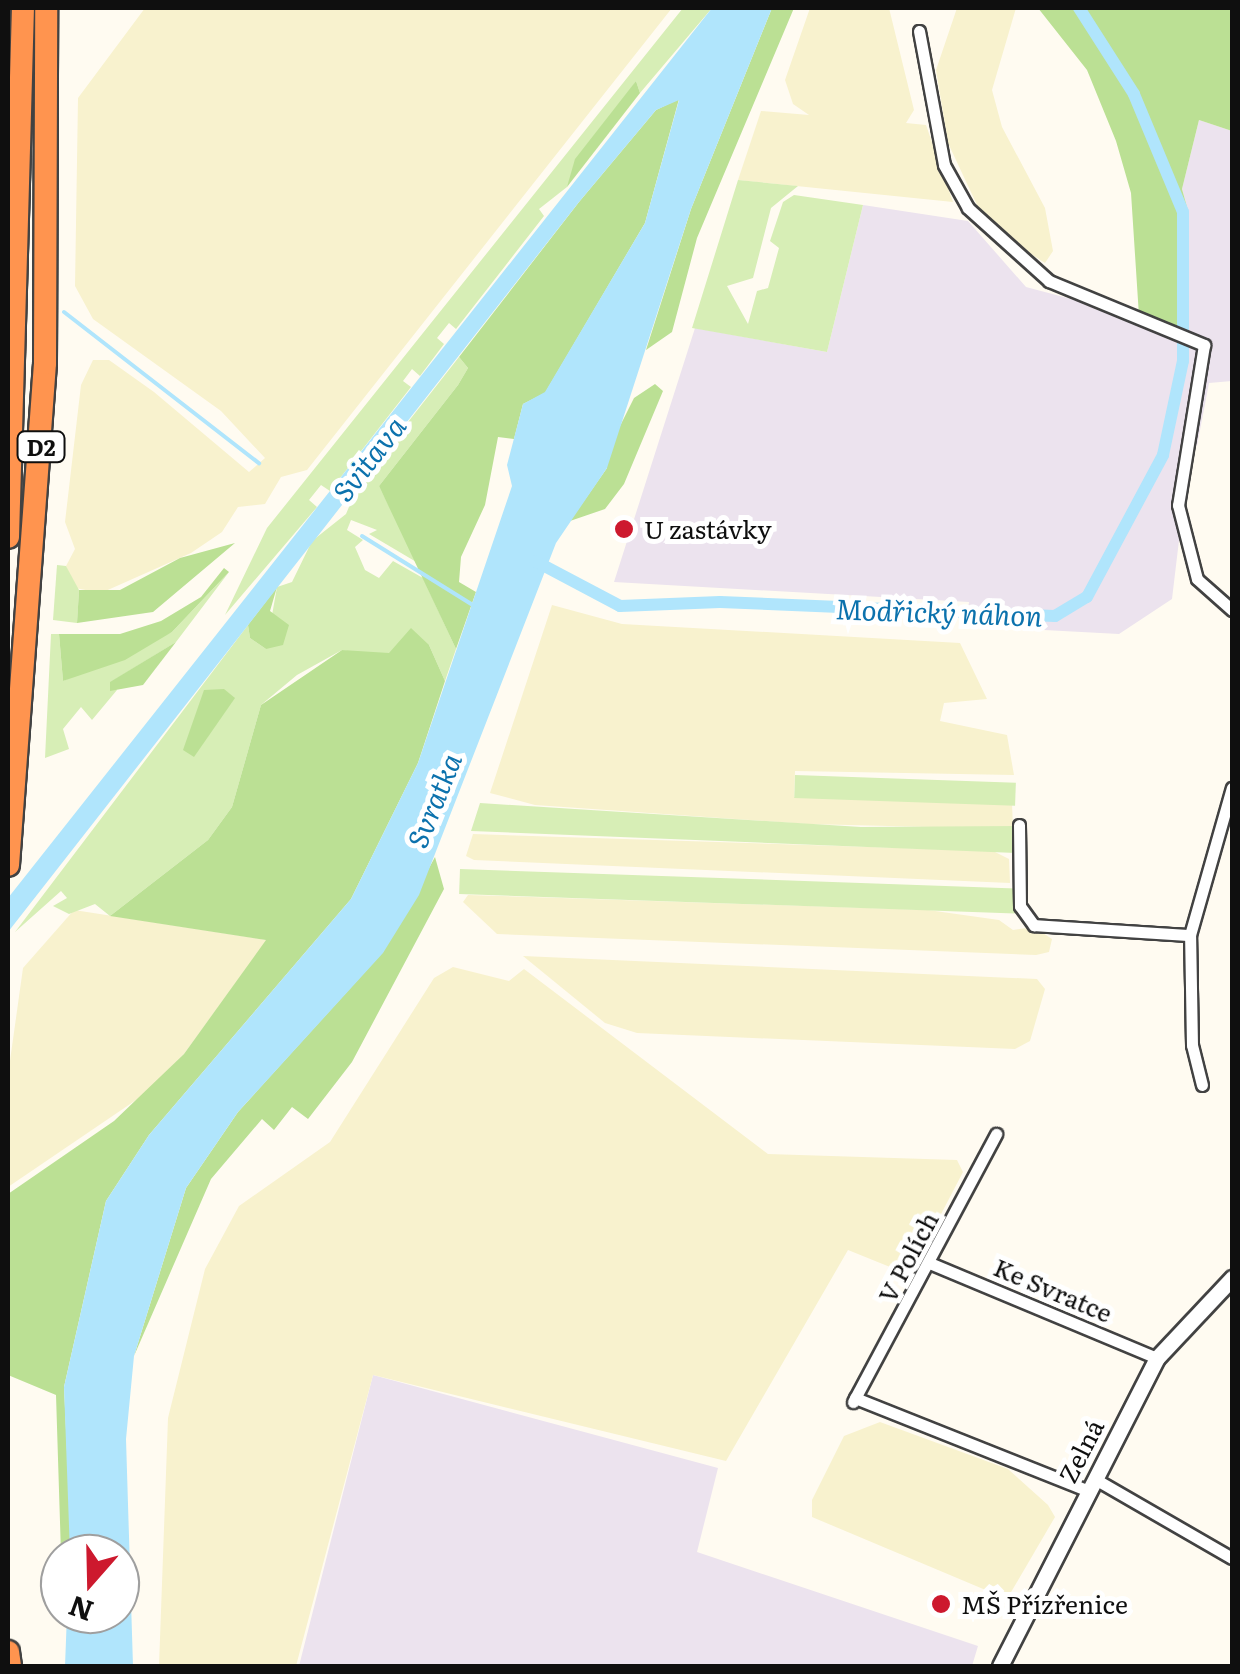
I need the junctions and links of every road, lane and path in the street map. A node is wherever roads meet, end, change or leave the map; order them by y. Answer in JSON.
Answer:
{"nodes":[{"id":1,"x":23,"y":8,"type":"edge"},
{"id":2,"x":46,"y":8,"type":"edge"},
{"id":3,"x":919,"y":32,"type":"dead end"},
{"id":4,"x":8,"y":537,"type":"edge"},
{"id":5,"x":1232,"y":610,"type":"edge"},
{"id":6,"x":1232,"y":779,"type":"edge"},
{"id":7,"x":1232,"y":789,"type":"edge"},
{"id":8,"x":1019,"y":824,"type":"dead end"},
{"id":9,"x":8,"y":857,"type":"edge"},
{"id":10,"x":1190,"y":935,"type":"junction"},
{"id":11,"x":1202,"y":1086,"type":"dead end"},
{"id":12,"x":996,"y":1134,"type":"dead end"},
{"id":13,"x":932,"y":1264,"type":"junction"},
{"id":14,"x":1232,"y":1278,"type":"edge"},
{"id":15,"x":1156,"y":1358,"type":"junction"},
{"id":16,"x":1092,"y":1485,"type":"junction"},
{"id":17,"x":1232,"y":1558,"type":"edge"},
{"id":18,"x":8,"y":1652,"type":"edge"},
{"id":19,"x":10,"y":1666,"type":"edge"},
{"id":20,"x":1000,"y":1666,"type":"edge"}],
"edges":[{"from":1,"to":4,"type":"highway","number":"D2"},
{"from":2,"to":9,"type":"highway","number":"D2"},
{"from":3,"to":5,"type":"street"},
{"from":6,"to":7,"type":"street"},
{"from":7,"to":10,"type":"street"},
{"from":8,"to":10,"type":"street"},
{"from":10,"to":11,"type":"street"},
{"from":12,"to":13,"type":"street","name":"V Polích"},
{"from":13,"to":15,"type":"street","name":"Ke Svratce"},
{"from":13,"to":16,"type":"street","name":"V Polích"},
{"from":14,"to":15,"type":"street","name":"Zelná"},
{"from":15,"to":16,"type":"street","name":"Zelná"},
{"from":16,"to":17,"type":"street","name":"V Polích"},
{"from":16,"to":20,"type":"street","name":"Zelná"},
{"from":18,"to":19,"type":"highway"}]}
